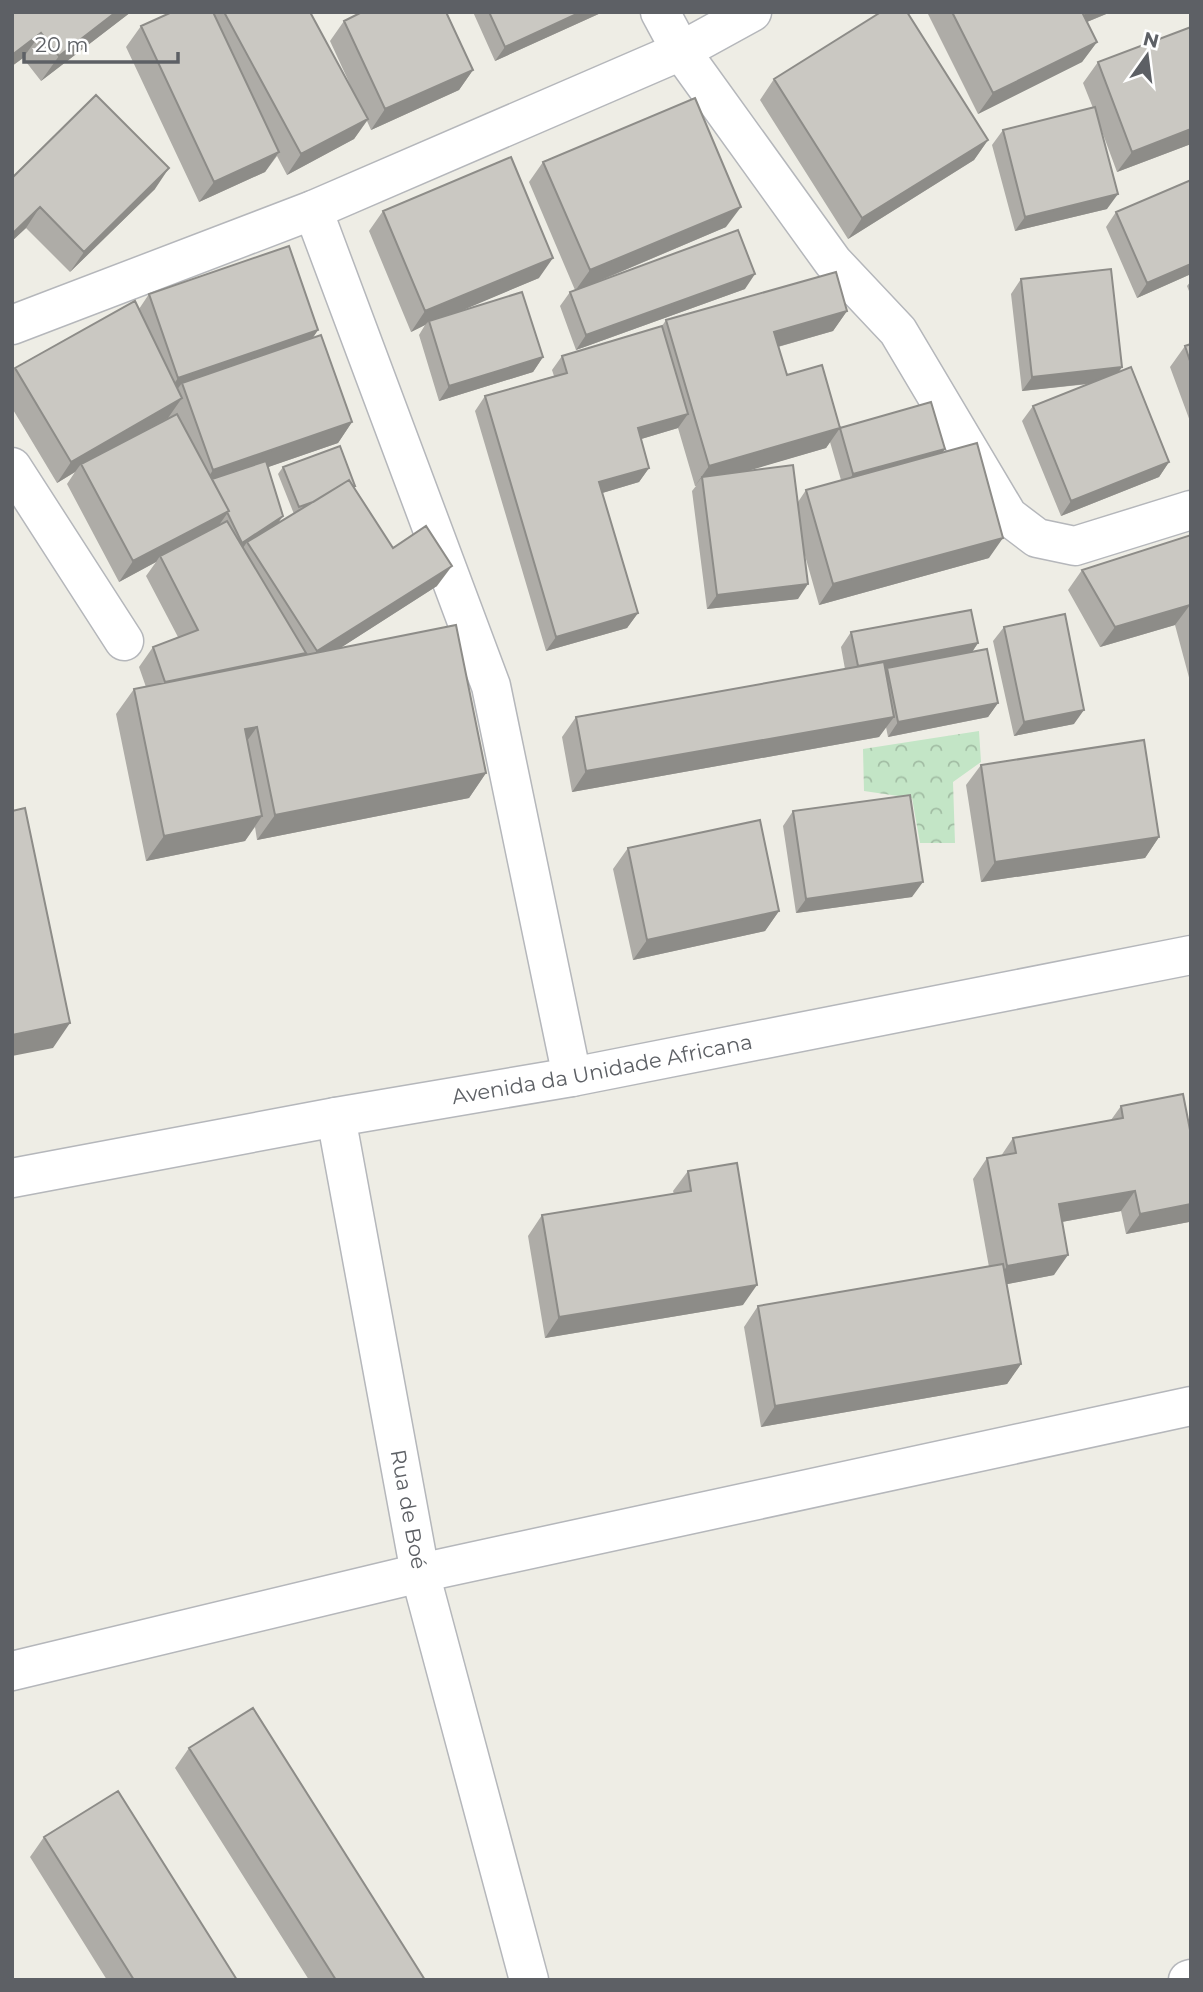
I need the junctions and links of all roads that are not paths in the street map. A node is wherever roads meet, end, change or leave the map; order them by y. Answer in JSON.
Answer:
{"nodes":[{"id":1,"x":660,"y":12,"type":"edge"},
{"id":2,"x":752,"y":12,"type":"edge"},
{"id":3,"x":681,"y":51,"type":"junction"},
{"id":4,"x":313,"y":210,"type":"junction"},
{"id":5,"x":12,"y":325,"type":"edge"},
{"id":6,"x":12,"y":467,"type":"edge"},
{"id":7,"x":1191,"y":510,"type":"edge"},
{"id":8,"x":124,"y":641,"type":"dead end"},
{"id":9,"x":1191,"y":955,"type":"edge"},
{"id":10,"x":572,"y":1077,"type":"junction"},
{"id":11,"x":337,"y":1117,"type":"junction"},
{"id":12,"x":12,"y":1178,"type":"edge"},
{"id":13,"x":1191,"y":1406,"type":"edge"},
{"id":14,"x":421,"y":1573,"type":"junction"},
{"id":15,"x":12,"y":1671,"type":"edge"},
{"id":16,"x":529,"y":1980,"type":"edge"}],
"edges":[{"from":1,"to":3,"type":"street"},
{"from":2,"to":3,"type":"street"},
{"from":3,"to":4,"type":"street"},
{"from":3,"to":7,"type":"street"},
{"from":4,"to":5,"type":"street"},
{"from":4,"to":10,"type":"street"},
{"from":6,"to":8,"type":"street"},
{"from":9,"to":10,"type":"street","name":"Avenida da Unidade Africana"},
{"from":10,"to":11,"type":"street","name":"Avenida da Unidade Africana"},
{"from":11,"to":12,"type":"street","name":"Avenida da Unidade Africana"},
{"from":11,"to":14,"type":"street","name":"Rua de Boé"},
{"from":13,"to":14,"type":"street"},
{"from":14,"to":15,"type":"street","name":"Rua de Boé"},
{"from":14,"to":16,"type":"street"}]}
